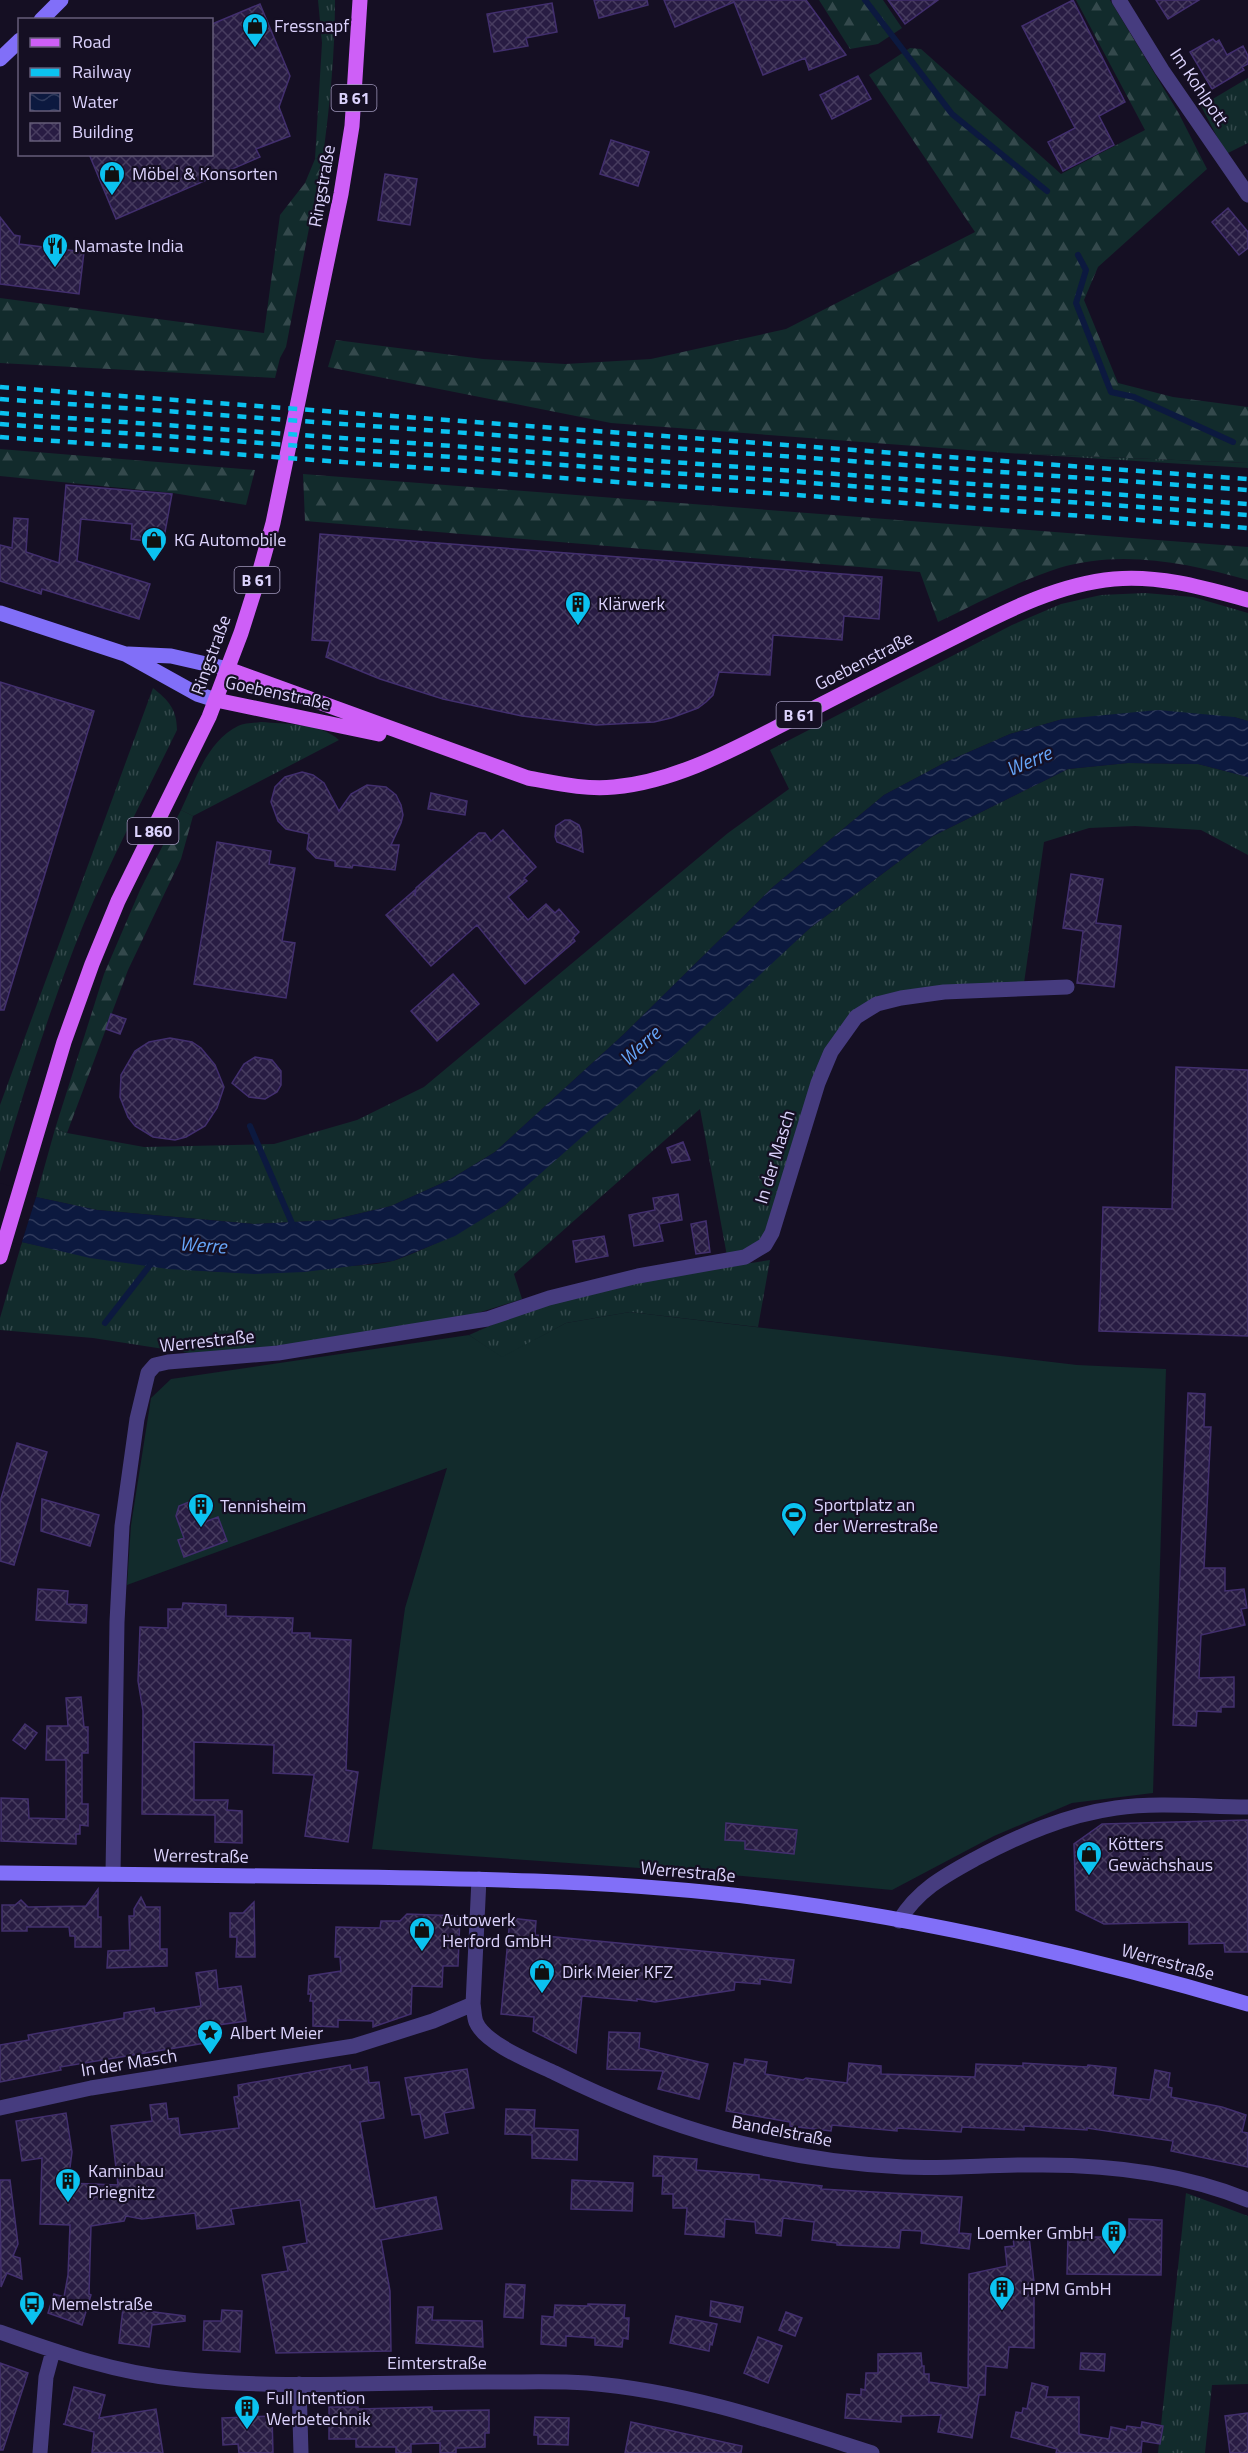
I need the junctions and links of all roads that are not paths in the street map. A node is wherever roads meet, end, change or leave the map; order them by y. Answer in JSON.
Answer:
{"nodes":[{"id":1,"x":61,"y":0,"type":"edge"},
{"id":2,"x":360,"y":0,"type":"edge"},
{"id":3,"x":1119,"y":0,"type":"edge"},
{"id":4,"x":44,"y":18,"type":"edge"},
{"id":5,"x":18,"y":42,"type":"edge"},
{"id":6,"x":0,"y":58,"type":"edge"},
{"id":7,"x":1248,"y":195,"type":"edge"},
{"id":8,"x":1248,"y":600,"type":"edge"},
{"id":9,"x":0,"y":613,"type":"edge"},
{"id":10,"x":125,"y":654,"type":"junction"},
{"id":11,"x":228,"y":669,"type":"junction"},
{"id":12,"x":216,"y":700,"type":"junction"},
{"id":13,"x":432,"y":745,"type":"junction"},
{"id":14,"x":1067,"y":987,"type":"dead end"},
{"id":15,"x":0,"y":1257,"type":"edge"},
{"id":16,"x":487,"y":1319,"type":"joint"},
{"id":17,"x":1248,"y":1807,"type":"edge"},
{"id":18,"x":0,"y":1873,"type":"edge"},
{"id":19,"x":113,"y":1874,"type":"junction"},
{"id":20,"x":479,"y":1879,"type":"junction"},
{"id":21,"x":899,"y":1921,"type":"junction"},
{"id":22,"x":473,"y":2004,"type":"junction"},
{"id":23,"x":1248,"y":2004,"type":"edge"},
{"id":24,"x":0,"y":2108,"type":"edge"},
{"id":25,"x":1248,"y":2200,"type":"edge"},
{"id":26,"x":0,"y":2332,"type":"edge"},
{"id":27,"x":53,"y":2351,"type":"junction"},
{"id":28,"x":299,"y":2384,"type":"junction"},
{"id":29,"x":40,"y":2453,"type":"edge"},
{"id":30,"x":301,"y":2453,"type":"edge"},
{"id":31,"x":872,"y":2453,"type":"edge"}],
"edges":[{"from":1,"to":4,"type":"main road"},
{"from":2,"to":11,"type":"main road","name":"Ringstraße","number":"B 61"},
{"from":3,"to":7,"type":"street","name":"Im Kohlpott"},
{"from":5,"to":6,"type":"main road"},
{"from":8,"to":13,"type":"main road","name":"Goebenstraße","number":"B 61"},
{"from":9,"to":10,"type":"main road","name":"Goebenstraße"},
{"from":10,"to":11,"type":"main road","name":"Goebenstraße"},
{"from":10,"to":12,"type":"main road","name":"Goebenstraße"},
{"from":11,"to":12,"type":"main road","name":"Ringstraße","number":"L 860"},
{"from":11,"to":13,"type":"main road","name":"Goebenstraße","number":"B 61"},
{"from":12,"to":13,"type":"main road","name":"Goebenstraße","number":"B 61"},
{"from":12,"to":15,"type":"main road","name":"Ringstraße","number":"L 860"},
{"from":14,"to":16,"type":"street","name":"In der Masch"},
{"from":16,"to":19,"type":"street","name":"Werrestraße"},
{"from":17,"to":21,"type":"street"},
{"from":18,"to":19,"type":"main road","name":"Werrestraße"},
{"from":19,"to":20,"type":"main road","name":"Werrestraße"},
{"from":20,"to":21,"type":"main road","name":"Werrestraße"},
{"from":20,"to":22,"type":"street","name":"Bandelstraße"},
{"from":21,"to":23,"type":"main road","name":"Werrestraße"},
{"from":22,"to":24,"type":"street","name":"In der Masch"},
{"from":22,"to":25,"type":"street","name":"Bandelstraße"},
{"from":26,"to":27,"type":"street","name":"Eimterstraße"},
{"from":27,"to":28,"type":"street","name":"Eimterstraße"},
{"from":27,"to":29,"type":"street"},
{"from":28,"to":30,"type":"street"},
{"from":28,"to":31,"type":"street","name":"Eimterstraße"}]}
